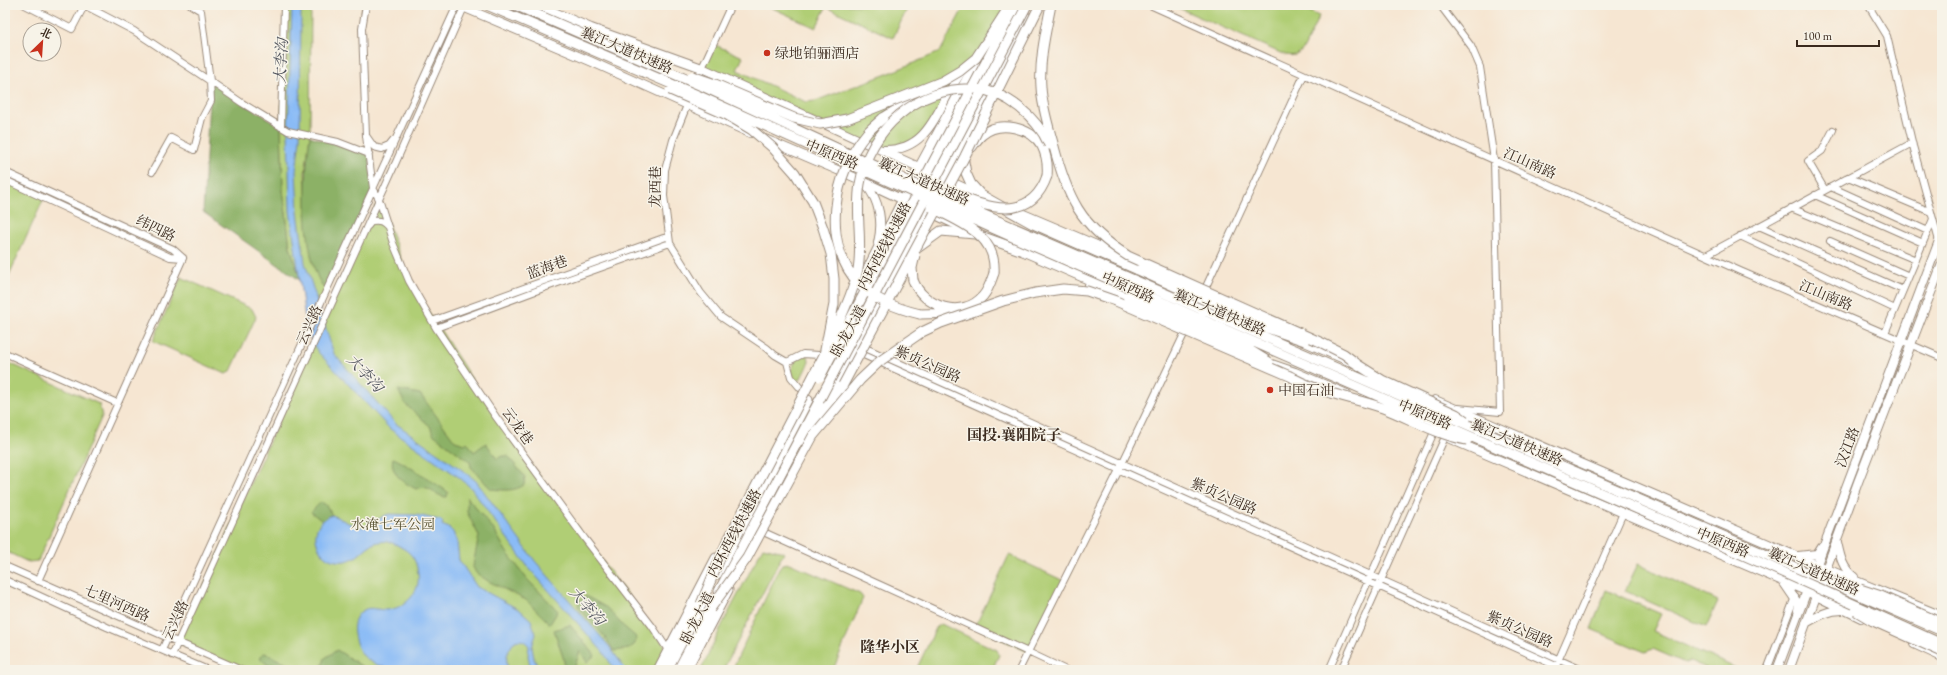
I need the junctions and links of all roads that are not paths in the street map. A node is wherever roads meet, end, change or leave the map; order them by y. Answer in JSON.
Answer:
{"nodes":[{"id":1,"x":25,"y":5,"type":"edge"},
{"id":2,"x":190,"y":5,"type":"edge"},
{"id":3,"x":284,"y":5,"type":"edge"},
{"id":4,"x":366,"y":5,"type":"edge"},
{"id":5,"x":487,"y":5,"type":"edge"},
{"id":6,"x":515,"y":5,"type":"edge"},
{"id":7,"x":538,"y":5,"type":"edge"},
{"id":8,"x":731,"y":5,"type":"edge"},
{"id":9,"x":1006,"y":5,"type":"edge"},
{"id":10,"x":1010,"y":5,"type":"edge"},
{"id":11,"x":1016,"y":5,"type":"edge"},
{"id":12,"x":1028,"y":5,"type":"edge"},
{"id":13,"x":1036,"y":5,"type":"edge"},
{"id":14,"x":1040,"y":5,"type":"edge"},
{"id":15,"x":1052,"y":5,"type":"edge"},
{"id":16,"x":1150,"y":5,"type":"edge"},
{"id":17,"x":1440,"y":5,"type":"edge"},
{"id":18,"x":84,"y":6,"type":"edge"},
{"id":19,"x":461,"y":6,"type":"edge"},
{"id":20,"x":1870,"y":6,"type":"edge"},
{"id":21,"x":985,"y":45,"type":"junction"},
{"id":22,"x":638,"y":58,"type":"junction"},
{"id":23,"x":616,"y":61,"type":"junction"},
{"id":24,"x":702,"y":68,"type":"junction"},
{"id":25,"x":1304,"y":75,"type":"junction"},
{"id":26,"x":210,"y":81,"type":"junction"},
{"id":27,"x":943,"y":81,"type":"junction"},
{"id":28,"x":686,"y":105,"type":"junction"},
{"id":29,"x":973,"y":126,"type":"junction"},
{"id":30,"x":281,"y":127,"type":"junction"},
{"id":31,"x":1833,"y":130,"type":"dead end"},
{"id":32,"x":398,"y":133,"type":"junction"},
{"id":33,"x":366,"y":136,"type":"junction"},
{"id":34,"x":1912,"y":142,"type":"junction"},
{"id":35,"x":879,"y":150,"type":"junction"},
{"id":36,"x":369,"y":154,"type":"junction"},
{"id":37,"x":965,"y":156,"type":"junction"},
{"id":38,"x":1494,"y":160,"type":"junction"},
{"id":39,"x":859,"y":163,"type":"junction"},
{"id":40,"x":919,"y":168,"type":"junction"},
{"id":41,"x":1060,"y":170,"type":"junction"},
{"id":42,"x":5,"y":172,"type":"edge"},
{"id":43,"x":152,"y":172,"type":"dead end"},
{"id":44,"x":1848,"y":177,"type":"junction"},
{"id":45,"x":945,"y":179,"type":"junction"},
{"id":46,"x":5,"y":180,"type":"edge"},
{"id":47,"x":863,"y":181,"type":"junction"},
{"id":48,"x":373,"y":188,"type":"junction"},
{"id":49,"x":1828,"y":188,"type":"junction"},
{"id":50,"x":981,"y":195,"type":"junction"},
{"id":51,"x":1815,"y":195,"type":"junction"},
{"id":52,"x":379,"y":198,"type":"junction"},
{"id":53,"x":903,"y":200,"type":"junction"},
{"id":54,"x":1791,"y":208,"type":"junction"},
{"id":55,"x":929,"y":213,"type":"junction"},
{"id":56,"x":1932,"y":215,"type":"junction"},
{"id":57,"x":1759,"y":226,"type":"junction"},
{"id":58,"x":389,"y":227,"type":"junction"},
{"id":59,"x":365,"y":230,"type":"junction"},
{"id":60,"x":1928,"y":231,"type":"junction"},
{"id":61,"x":975,"y":234,"type":"junction"},
{"id":62,"x":670,"y":236,"type":"junction"},
{"id":63,"x":1740,"y":236,"type":"junction"},
{"id":64,"x":1940,"y":237,"type":"edge"},
{"id":65,"x":920,"y":239,"type":"junction"},
{"id":66,"x":1830,"y":241,"type":"dead end"},
{"id":67,"x":670,"y":243,"type":"junction"},
{"id":68,"x":1923,"y":243,"type":"junction"},
{"id":69,"x":876,"y":253,"type":"junction"},
{"id":70,"x":1706,"y":255,"type":"junction"},
{"id":71,"x":183,"y":258,"type":"junction"},
{"id":72,"x":1916,"y":260,"type":"junction"},
{"id":73,"x":1942,"y":264,"type":"edge"},
{"id":74,"x":1909,"y":276,"type":"junction"},
{"id":75,"x":1903,"y":290,"type":"junction"},
{"id":76,"x":1204,"y":292,"type":"junction"},
{"id":77,"x":1003,"y":302,"type":"junction"},
{"id":78,"x":1895,"y":309,"type":"junction"},
{"id":79,"x":432,"y":321,"type":"junction"},
{"id":80,"x":436,"y":328,"type":"junction"},
{"id":81,"x":1187,"y":328,"type":"junction"},
{"id":82,"x":1885,"y":333,"type":"junction"},
{"id":83,"x":862,"y":335,"type":"junction"},
{"id":84,"x":1902,"y":340,"type":"junction"},
{"id":85,"x":1911,"y":344,"type":"junction"},
{"id":86,"x":855,"y":348,"type":"junction"},
{"id":87,"x":5,"y":353,"type":"edge"},
{"id":88,"x":822,"y":355,"type":"junction"},
{"id":89,"x":1942,"y":358,"type":"edge"},
{"id":90,"x":787,"y":362,"type":"junction"},
{"id":91,"x":1356,"y":363,"type":"junction"},
{"id":92,"x":1292,"y":377,"type":"junction"},
{"id":93,"x":801,"y":389,"type":"dead end"},
{"id":94,"x":117,"y":403,"type":"junction"},
{"id":95,"x":1452,"y":407,"type":"junction"},
{"id":96,"x":1480,"y":431,"type":"junction"},
{"id":97,"x":1434,"y":432,"type":"junction"},
{"id":98,"x":813,"y":436,"type":"junction"},
{"id":99,"x":1446,"y":437,"type":"junction"},
{"id":100,"x":1481,"y":442,"type":"junction"},
{"id":101,"x":1122,"y":464,"type":"junction"},
{"id":102,"x":1119,"y":470,"type":"junction"},
{"id":103,"x":1623,"y":513,"type":"junction"},
{"id":104,"x":759,"y":530,"type":"junction"},
{"id":105,"x":1827,"y":539,"type":"junction"},
{"id":106,"x":1836,"y":541,"type":"junction"},
{"id":107,"x":1797,"y":556,"type":"junction"},
{"id":108,"x":1777,"y":559,"type":"junction"},
{"id":109,"x":1817,"y":565,"type":"junction"},
{"id":110,"x":5,"y":566,"type":"edge"},
{"id":111,"x":1773,"y":568,"type":"junction"},
{"id":112,"x":1827,"y":569,"type":"junction"},
{"id":113,"x":1372,"y":576,"type":"junction"},
{"id":114,"x":5,"y":580,"type":"edge"},
{"id":115,"x":38,"y":581,"type":"junction"},
{"id":116,"x":1382,"y":581,"type":"junction"},
{"id":117,"x":1369,"y":582,"type":"junction"},
{"id":118,"x":1784,"y":582,"type":"junction"},
{"id":119,"x":1859,"y":582,"type":"junction"},
{"id":120,"x":1380,"y":587,"type":"junction"},
{"id":121,"x":1806,"y":591,"type":"junction"},
{"id":122,"x":1817,"y":596,"type":"junction"},
{"id":123,"x":1795,"y":597,"type":"junction"},
{"id":124,"x":701,"y":604,"type":"junction"},
{"id":125,"x":710,"y":609,"type":"junction"},
{"id":126,"x":1846,"y":610,"type":"junction"},
{"id":127,"x":1942,"y":616,"type":"edge"},
{"id":128,"x":1796,"y":618,"type":"junction"},
{"id":129,"x":1806,"y":623,"type":"junction"},
{"id":130,"x":1942,"y":623,"type":"edge"},
{"id":131,"x":1942,"y":631,"type":"edge"},
{"id":132,"x":167,"y":638,"type":"junction"},
{"id":133,"x":178,"y":643,"type":"junction"},
{"id":134,"x":1942,"y":644,"type":"edge"},
{"id":135,"x":162,"y":650,"type":"junction"},
{"id":136,"x":668,"y":650,"type":"junction"},
{"id":137,"x":1028,"y":652,"type":"junction"},
{"id":138,"x":1942,"y":652,"type":"edge"},
{"id":139,"x":172,"y":655,"type":"junction"},
{"id":140,"x":1942,"y":657,"type":"edge"},
{"id":141,"x":1556,"y":665,"type":"edge"},
{"id":142,"x":661,"y":669,"type":"edge"},
{"id":143,"x":208,"y":670,"type":"edge"},
{"id":144,"x":241,"y":670,"type":"edge"},
{"id":145,"x":678,"y":670,"type":"edge"},
{"id":146,"x":686,"y":670,"type":"edge"},
{"id":147,"x":1019,"y":670,"type":"edge"},
{"id":148,"x":1066,"y":670,"type":"edge"},
{"id":149,"x":1329,"y":670,"type":"edge"},
{"id":150,"x":1341,"y":670,"type":"edge"},
{"id":151,"x":1565,"y":670,"type":"edge"},
{"id":152,"x":1582,"y":670,"type":"edge"},
{"id":153,"x":1767,"y":670,"type":"edge"},
{"id":154,"x":1776,"y":670,"type":"edge"},
{"id":155,"x":1789,"y":670,"type":"edge"}],
"edges":[{"from":1,"to":18,"type":"street"},
{"from":2,"to":26,"type":"street"},
{"from":3,"to":30,"type":"street"},
{"from":4,"to":33,"type":"street"},
{"from":5,"to":23,"type":"highway","name":"襄江大道快速路","bridge":true},
{"from":6,"to":22,"type":"highway","name":"襄江大道快速路","bridge":true},
{"from":7,"to":24,"type":"main road","name":"中原西路"},
{"from":8,"to":24,"type":"street","name":"龙西巷"},
{"from":9,"to":21,"type":"highway","name":"卧龙大道"},
{"from":10,"to":27,"type":"highway","bridge":true},
{"from":11,"to":124,"type":"highway","name":"内环西线快速路","bridge":true},
{"from":12,"to":125,"type":"highway","name":"内环西线快速路","bridge":true},
{"from":13,"to":29,"type":"highway","name":"卧龙大道"},
{"from":14,"to":37,"type":"highway","bridge":true},
{"from":15,"to":41,"type":"highway","bridge":true},
{"from":16,"to":25,"type":"street","name":"江山南路"},
{"from":17,"to":38,"type":"street"},
{"from":18,"to":26,"type":"street"},
{"from":19,"to":28,"type":"main road","name":"中原西路"},
{"from":19,"to":32,"type":"street","name":"云兴路"},
{"from":19,"to":52,"type":"street","name":"云兴路"},
{"from":20,"to":34,"type":"street"},
{"from":21,"to":35,"type":"main road"},
{"from":21,"to":40,"type":"highway","name":"卧龙大道"},
{"from":22,"to":27,"type":"highway","bridge":true},
{"from":22,"to":39,"type":"highway","name":"襄江大道快速路","bridge":true},
{"from":23,"to":39,"type":"highway","name":"襄江大道快速路","bridge":true},
{"from":23,"to":88,"type":"highway","bridge":true},
{"from":24,"to":28,"type":"street","name":"龙西巷"},
{"from":24,"to":35,"type":"main road","name":"中原西路"},
{"from":25,"to":38,"type":"street","name":"江山南路"},
{"from":25,"to":76,"type":"street"},
{"from":26,"to":30,"type":"street"},
{"from":26,"to":43,"type":"street"},
{"from":27,"to":77,"type":"highway","bridge":true},
{"from":28,"to":47,"type":"main road","name":"中原西路"},
{"from":28,"to":62,"type":"street","name":"龙西巷"},
{"from":29,"to":45,"type":"highway","name":"卧龙大道"},
{"from":29,"to":50,"type":"highway"},
{"from":30,"to":36,"type":"street"},
{"from":31,"to":49,"type":"street"},
{"from":32,"to":33,"type":"street"},
{"from":32,"to":48,"type":"street","name":"云兴路"},
{"from":33,"to":36,"type":"street"},
{"from":34,"to":44,"type":"street"},
{"from":34,"to":56,"type":"street"},
{"from":35,"to":40,"type":"main road","name":"中原西路"},
{"from":36,"to":48,"type":"street"},
{"from":37,"to":39,"type":"highway","bridge":true},
{"from":37,"to":65,"type":"highway","bridge":true},
{"from":38,"to":70,"type":"street","name":"江山南路"},
{"from":38,"to":95,"type":"street"},
{"from":39,"to":65,"type":"highway","bridge":true},
{"from":39,"to":96,"type":"highway","name":"襄江大道快速路","bridge":true},
{"from":39,"to":100,"type":"highway","name":"襄江大道快速路","bridge":true},
{"from":40,"to":45,"type":"main road","name":"中原西路"},
{"from":40,"to":53,"type":"highway","name":"卧龙大道"},
{"from":41,"to":88,"type":"highway","bridge":true},
{"from":41,"to":91,"type":"highway","bridge":true},
{"from":42,"to":71,"type":"street","name":"纬四路"},
{"from":44,"to":49,"type":"street"},
{"from":44,"to":56,"type":"street"},
{"from":45,"to":50,"type":"main road","name":"中原西路"},
{"from":45,"to":55,"type":"highway","name":"卧龙大道"},
{"from":46,"to":71,"type":"street","name":"纬四路"},
{"from":47,"to":53,"type":"main road","name":"中原西路"},
{"from":47,"to":69,"type":"main road"},
{"from":48,"to":52,"type":"street","name":"云龙巷"},
{"from":48,"to":132,"type":"street","name":"云兴路"},
{"from":49,"to":51,"type":"street"},
{"from":49,"to":60,"type":"street"},
{"from":50,"to":76,"type":"main road","name":"中原西路"},
{"from":50,"to":91,"type":"highway","bridge":true},
{"from":51,"to":54,"type":"street"},
{"from":51,"to":68,"type":"street"},
{"from":52,"to":58,"type":"street","name":"云龙巷"},
{"from":52,"to":59,"type":"street","name":"云兴路"},
{"from":53,"to":55,"type":"main road","name":"中原西路"},
{"from":53,"to":69,"type":"highway","name":"卧龙大道"},
{"from":54,"to":57,"type":"street"},
{"from":54,"to":72,"type":"street"},
{"from":55,"to":61,"type":"main road","name":"中原西路"},
{"from":55,"to":83,"type":"highway","name":"卧龙大道"},
{"from":56,"to":60,"type":"street"},
{"from":56,"to":64,"type":"street"},
{"from":57,"to":63,"type":"street"},
{"from":57,"to":75,"type":"street"},
{"from":58,"to":59,"type":"street"},
{"from":58,"to":79,"type":"street","name":"云龙巷"},
{"from":59,"to":133,"type":"street","name":"云兴路"},
{"from":60,"to":68,"type":"street"},
{"from":61,"to":81,"type":"main road","name":"中原西路"},
{"from":61,"to":83,"type":"highway"},
{"from":61,"to":92,"type":"highway","bridge":true},
{"from":62,"to":67,"type":"street","name":"龙西巷"},
{"from":62,"to":79,"type":"street","name":"蓝海巷"},
{"from":63,"to":70,"type":"street"},
{"from":63,"to":78,"type":"street"},
{"from":64,"to":84,"type":"main road","name":"汉江路"},
{"from":65,"to":98,"type":"highway","bridge":true},
{"from":66,"to":74,"type":"street"},
{"from":67,"to":80,"type":"street","name":"蓝海巷"},
{"from":67,"to":90,"type":"street"},
{"from":68,"to":72,"type":"street"},
{"from":69,"to":136,"type":"highway","name":"卧龙大道"},
{"from":70,"to":82,"type":"street","name":"江山南路"},
{"from":71,"to":94,"type":"street"},
{"from":72,"to":74,"type":"street"},
{"from":73,"to":85,"type":"main road","name":"汉江路"},
{"from":74,"to":75,"type":"street"},
{"from":75,"to":78,"type":"street"},
{"from":76,"to":95,"type":"main road","name":"中原西路"},
{"from":77,"to":92,"type":"highway","bridge":true},
{"from":77,"to":98,"type":"highway","bridge":true},
{"from":78,"to":82,"type":"street"},
{"from":79,"to":80,"type":"street","name":"云龙巷"},
{"from":80,"to":136,"type":"street","name":"云龙巷"},
{"from":81,"to":97,"type":"main road","name":"中原西路"},
{"from":81,"to":101,"type":"street"},
{"from":82,"to":84,"type":"street","name":"江山南路"},
{"from":83,"to":86,"type":"highway","name":"卧龙大道"},
{"from":84,"to":85,"type":"street","name":"江山南路"},
{"from":84,"to":105,"type":"main road","name":"汉江路"},
{"from":85,"to":89,"type":"street","name":"江山南路"},
{"from":85,"to":106,"type":"main road","name":"汉江路"},
{"from":86,"to":101,"type":"street","name":"紫贞公园路"},
{"from":86,"to":102,"type":"street","name":"紫贞公园路"},
{"from":86,"to":104,"type":"highway","name":"卧龙大道"},
{"from":87,"to":94,"type":"street"},
{"from":88,"to":90,"type":"street"},
{"from":88,"to":124,"type":"highway","bridge":true},
{"from":90,"to":93,"type":"street"},
{"from":91,"to":96,"type":"highway","bridge":true},
{"from":92,"to":100,"type":"highway","bridge":true},
{"from":94,"to":115,"type":"street"},
{"from":95,"to":107,"type":"main road","name":"中原西路"},
{"from":96,"to":108,"type":"highway","name":"襄江大道快速路","bridge":true},
{"from":97,"to":99,"type":"main road","name":"中原西路"},
{"from":97,"to":113,"type":"street"},
{"from":98,"to":125,"type":"highway","bridge":true},
{"from":99,"to":103,"type":"main road","name":"中原西路"},
{"from":99,"to":116,"type":"street"},
{"from":100,"to":111,"type":"highway","name":"襄江大道快速路","bridge":true},
{"from":101,"to":102,"type":"street"},
{"from":101,"to":113,"type":"street","name":"紫贞公园路"},
{"from":102,"to":117,"type":"street","name":"紫贞公园路"},
{"from":102,"to":137,"type":"street"},
{"from":103,"to":118,"type":"main road","name":"中原西路"},
{"from":103,"to":141,"type":"street"},
{"from":104,"to":137,"type":"street"},
{"from":104,"to":146,"type":"highway","name":"卧龙大道"},
{"from":105,"to":107,"type":"main road"},
{"from":105,"to":109,"type":"main road","name":"汉江路"},
{"from":106,"to":112,"type":"main road","name":"汉江路"},
{"from":106,"to":119,"type":"main road"},
{"from":107,"to":109,"type":"main road","name":"中原西路"},
{"from":108,"to":130,"type":"highway","bridge":true},
{"from":108,"to":131,"type":"highway","name":"襄江大道快速路","bridge":true},
{"from":109,"to":112,"type":"main road","name":"中原西路"},
{"from":109,"to":121,"type":"main road","name":"汉江路"},
{"from":110,"to":115,"type":"street","name":"七里河西路"},
{"from":111,"to":134,"type":"highway","name":"襄江大道快速路","bridge":true},
{"from":111,"to":138,"type":"highway","bridge":true},
{"from":112,"to":119,"type":"main road","name":"中原西路"},
{"from":112,"to":122,"type":"main road","name":"汉江路"},
{"from":113,"to":116,"type":"street","name":"紫贞公园路"},
{"from":113,"to":117,"type":"street"},
{"from":114,"to":135,"type":"street","name":"七里河西路"},
{"from":115,"to":132,"type":"street","name":"七里河西路"},
{"from":116,"to":120,"type":"street"},
{"from":116,"to":141,"type":"street","name":"紫贞公园路"},
{"from":117,"to":120,"type":"street","name":"紫贞公园路"},
{"from":117,"to":149,"type":"street"},
{"from":118,"to":121,"type":"main road","name":"中原西路"},
{"from":118,"to":123,"type":"main road"},
{"from":119,"to":127,"type":"main road","name":"中原西路"},
{"from":120,"to":141,"type":"street","name":"紫贞公园路"},
{"from":120,"to":150,"type":"street"},
{"from":121,"to":122,"type":"main road","name":"中原西路"},
{"from":121,"to":128,"type":"main road","name":"汉江路"},
{"from":122,"to":126,"type":"main road","name":"中原西路"},
{"from":122,"to":129,"type":"main road","name":"汉江路"},
{"from":123,"to":128,"type":"main road"},
{"from":123,"to":153,"type":"street"},
{"from":124,"to":142,"type":"highway","name":"内环西线快速路"},
{"from":125,"to":145,"type":"highway","name":"内环西线快速路"},
{"from":126,"to":129,"type":"main road"},
{"from":126,"to":140,"type":"main road","name":"中原西路"},
{"from":128,"to":154,"type":"main road","name":"汉江路"},
{"from":129,"to":155,"type":"main road","name":"汉江路"},
{"from":132,"to":133,"type":"street","name":"七里河西路"},
{"from":132,"to":135,"type":"street","name":"云兴路"},
{"from":133,"to":139,"type":"street","name":"云兴路"},
{"from":133,"to":144,"type":"street","name":"七里河西路"},
{"from":135,"to":139,"type":"street","name":"七里河西路"},
{"from":136,"to":142,"type":"highway","name":"卧龙大道"},
{"from":137,"to":147,"type":"street"},
{"from":137,"to":148,"type":"street"},
{"from":139,"to":143,"type":"street","name":"七里河西路"},
{"from":141,"to":151,"type":"street","name":"紫贞公园路"},
{"from":141,"to":152,"type":"street","name":"紫贞公园路"}]}
